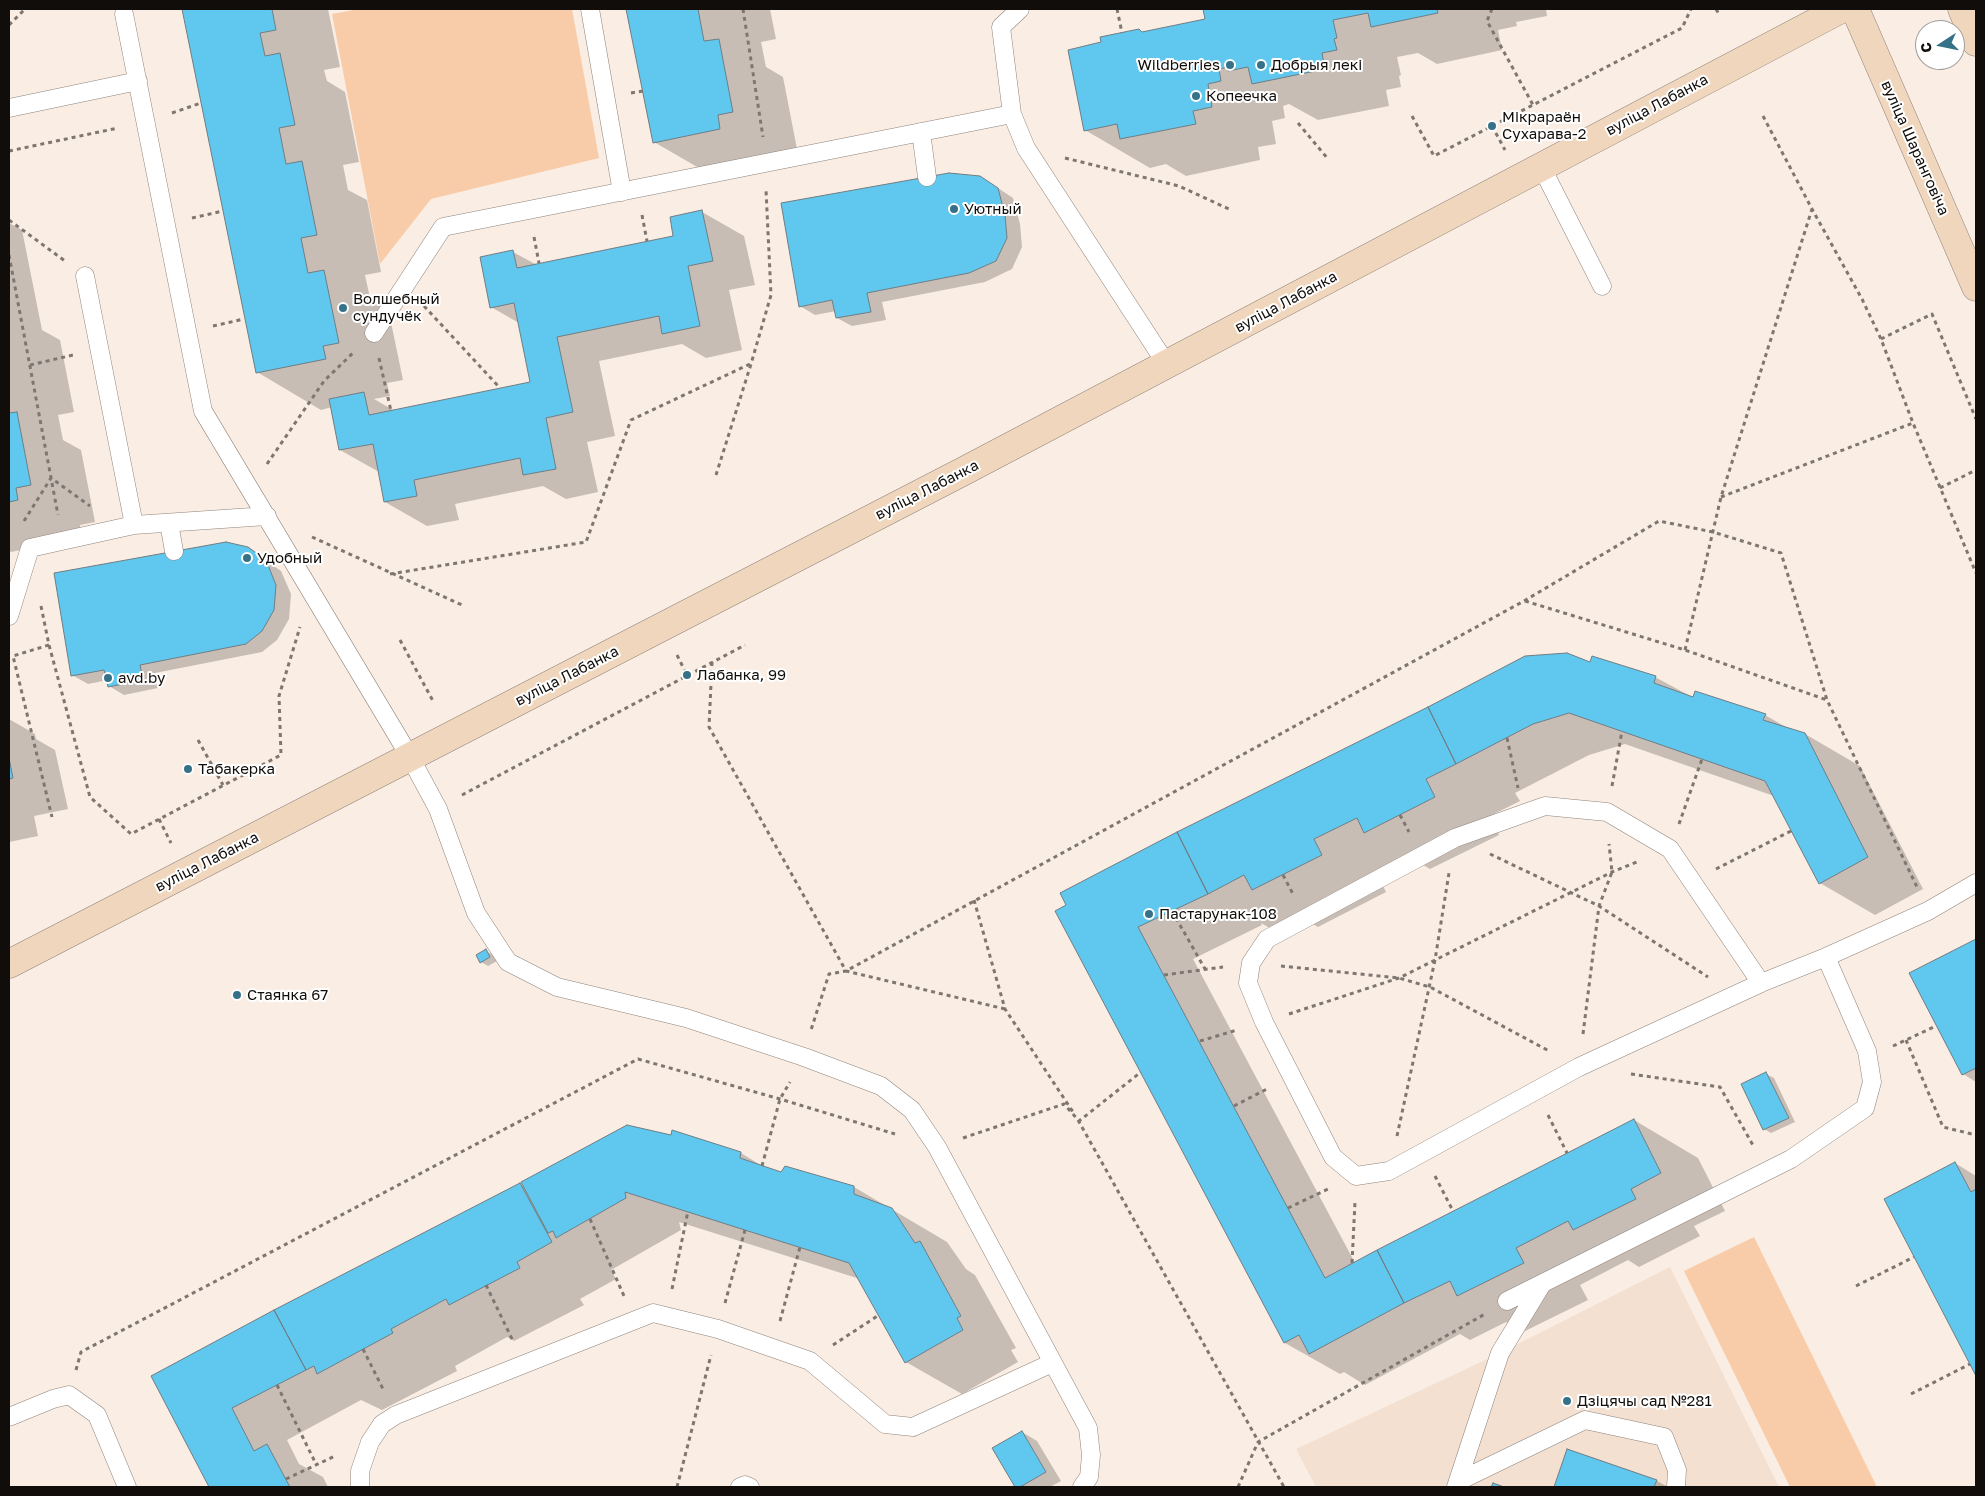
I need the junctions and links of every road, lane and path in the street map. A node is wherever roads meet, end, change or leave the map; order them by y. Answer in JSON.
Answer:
{"nodes":[{"id":1,"x":25,"y":9,"type":"edge"},
{"id":2,"x":590,"y":9,"type":"edge"},
{"id":3,"x":1000,"y":9,"type":"edge"},
{"id":4,"x":1020,"y":9,"type":"edge"},
{"id":5,"x":1117,"y":9,"type":"edge"},
{"id":6,"x":1492,"y":9,"type":"edge"},
{"id":7,"x":1690,"y":9,"type":"edge"},
{"id":8,"x":1716,"y":9,"type":"edge"},
{"id":9,"x":1841,"y":9,"type":"edge"},
{"id":10,"x":1855,"y":9,"type":"edge"},
{"id":11,"x":1962,"y":9,"type":"edge"},
{"id":12,"x":124,"y":14,"type":"dead end"},
{"id":13,"x":1720,"y":16,"type":"dead end"},
{"id":14,"x":9,"y":25,"type":"edge"},
{"id":15,"x":1001,"y":27,"type":"junction"},
{"id":16,"x":1122,"y":32,"type":"dead end"},
{"id":17,"x":1976,"y":42,"type":"edge"},
{"id":18,"x":138,"y":81,"type":"junction"},
{"id":19,"x":1533,"y":105,"type":"junction"},
{"id":20,"x":9,"y":108,"type":"edge"},
{"id":21,"x":1012,"y":114,"type":"junction"},
{"id":22,"x":1412,"y":116,"type":"dead end"},
{"id":23,"x":1763,"y":116,"type":"dead end"},
{"id":24,"x":146,"y":122,"type":"junction"},
{"id":25,"x":1298,"y":123,"type":"dead end"},
{"id":26,"x":921,"y":132,"type":"junction"},
{"id":27,"x":1026,"y":148,"type":"junction"},
{"id":28,"x":9,"y":151,"type":"edge"},
{"id":29,"x":1328,"y":159,"type":"dead end"},
{"id":30,"x":1540,"y":166,"type":"junction"},
{"id":31,"x":926,"y":177,"type":"dead end"},
{"id":32,"x":622,"y":192,"type":"junction"},
{"id":33,"x":1812,"y":209,"type":"junction"},
{"id":34,"x":1231,"y":210,"type":"dead end"},
{"id":35,"x":9,"y":220,"type":"edge"},
{"id":36,"x":9,"y":255,"type":"edge"},
{"id":37,"x":85,"y":276,"type":"joint"},
{"id":38,"x":406,"y":285,"type":"junction"},
{"id":39,"x":1602,"y":286,"type":"dead end"},
{"id":40,"x":1976,"y":287,"type":"edge"},
{"id":41,"x":374,"y":333,"type":"junction"},
{"id":42,"x":1881,"y":339,"type":"junction"},
{"id":43,"x":100,"y":350,"type":"junction"},
{"id":44,"x":30,"y":365,"type":"junction"},
{"id":45,"x":1167,"y":365,"type":"junction"},
{"id":46,"x":500,"y":388,"type":"dead end"},
{"id":47,"x":391,"y":411,"type":"dead end"},
{"id":48,"x":1976,"y":419,"type":"edge"},
{"id":49,"x":1913,"y":423,"type":"junction"},
{"id":50,"x":1976,"y":470,"type":"edge"},
{"id":51,"x":716,"y":475,"type":"dead end"},
{"id":52,"x":51,"y":478,"type":"junction"},
{"id":53,"x":1940,"y":488,"type":"junction"},
{"id":54,"x":250,"y":489,"type":"junction"},
{"id":55,"x":1721,"y":497,"type":"junction"},
{"id":56,"x":267,"y":516,"type":"junction"},
{"id":57,"x":169,"y":523,"type":"junction"},
{"id":58,"x":127,"y":527,"type":"junction"},
{"id":59,"x":19,"y":528,"type":"dead end"},
{"id":60,"x":1713,"y":532,"type":"junction"},
{"id":61,"x":311,"y":537,"type":"dead end"},
{"id":62,"x":63,"y":541,"type":"junction"},
{"id":63,"x":174,"y":551,"type":"dead end"},
{"id":64,"x":1976,"y":573,"type":"edge"},
{"id":65,"x":390,"y":574,"type":"junction"},
{"id":66,"x":311,"y":591,"type":"junction"},
{"id":67,"x":1524,"y":601,"type":"junction"},
{"id":68,"x":462,"y":606,"type":"dead end"},
{"id":69,"x":9,"y":616,"type":"edge"},
{"id":70,"x":400,"y":640,"type":"dead end"},
{"id":71,"x":746,"y":645,"type":"dead end"},
{"id":72,"x":1685,"y":650,"type":"junction"},
{"id":73,"x":11,"y":656,"type":"edge"},
{"id":74,"x":712,"y":662,"type":"junction"},
{"id":75,"x":1828,"y":700,"type":"junction"},
{"id":76,"x":433,"y":701,"type":"dead end"},
{"id":77,"x":1622,"y":731,"type":"dead end"},
{"id":78,"x":1507,"y":738,"type":"dead end"},
{"id":79,"x":198,"y":740,"type":"dead end"},
{"id":80,"x":410,"y":757,"type":"junction"},
{"id":81,"x":1702,"y":759,"type":"dead end"},
{"id":82,"x":478,"y":784,"type":"dead end"},
{"id":83,"x":223,"y":785,"type":"junction"},
{"id":84,"x":1607,"y":812,"type":"junction"},
{"id":85,"x":1523,"y":814,"type":"junction"},
{"id":86,"x":52,"y":817,"type":"dead end"},
{"id":87,"x":1791,"y":831,"type":"dead end"},
{"id":88,"x":1455,"y":838,"type":"junction"},
{"id":89,"x":1670,"y":849,"type":"junction"},
{"id":90,"x":1612,"y":872,"type":"junction"},
{"id":91,"x":1692,"y":881,"type":"junction"},
{"id":92,"x":1976,"y":883,"type":"edge"},
{"id":93,"x":1572,"y":892,"type":"junction"},
{"id":94,"x":974,"y":900,"type":"junction"},
{"id":95,"x":1599,"y":906,"type":"junction"},
{"id":96,"x":1172,"y":911,"type":"dead end"},
{"id":97,"x":1928,"y":911,"type":"junction"},
{"id":98,"x":1826,"y":957,"type":"junction"},
{"id":99,"x":1435,"y":960,"type":"junction"},
{"id":100,"x":1250,"y":963,"type":"junction"},
{"id":101,"x":9,"y":964,"type":"edge"},
{"id":102,"x":1205,"y":970,"type":"junction"},
{"id":103,"x":846,"y":971,"type":"junction"},
{"id":104,"x":1164,"y":975,"type":"dead end"},
{"id":105,"x":1399,"y":978,"type":"junction"},
{"id":106,"x":1761,"y":982,"type":"junction"},
{"id":107,"x":1430,"y":987,"type":"junction"},
{"id":108,"x":1736,"y":995,"type":"junction"},
{"id":109,"x":1005,"y":1009,"type":"junction"},
{"id":110,"x":1264,"y":1022,"type":"junction"},
{"id":111,"x":1936,"y":1026,"type":"dead end"},
{"id":112,"x":811,"y":1031,"type":"dead end"},
{"id":113,"x":1906,"y":1040,"type":"junction"},
{"id":114,"x":1200,"y":1041,"type":"dead end"},
{"id":115,"x":1868,"y":1058,"type":"junction"},
{"id":116,"x":1579,"y":1067,"type":"junction"},
{"id":117,"x":1142,"y":1072,"type":"dead end"},
{"id":118,"x":1292,"y":1077,"type":"junction"},
{"id":119,"x":1536,"y":1090,"type":"junction"},
{"id":120,"x":1234,"y":1106,"type":"dead end"},
{"id":121,"x":776,"y":1112,"type":"dead end"},
{"id":122,"x":1079,"y":1121,"type":"junction"},
{"id":123,"x":1976,"y":1136,"type":"edge"},
{"id":124,"x":937,"y":1147,"type":"junction"},
{"id":125,"x":1422,"y":1153,"type":"junction"},
{"id":126,"x":1567,"y":1153,"type":"dead end"},
{"id":127,"x":762,"y":1166,"type":"dead end"},
{"id":128,"x":1389,"y":1171,"type":"junction"},
{"id":129,"x":1768,"y":1171,"type":"junction"},
{"id":130,"x":1356,"y":1176,"type":"junction"},
{"id":131,"x":1288,"y":1208,"type":"dead end"},
{"id":132,"x":688,"y":1211,"type":"dead end"},
{"id":133,"x":1453,"y":1211,"type":"dead end"},
{"id":134,"x":590,"y":1219,"type":"dead end"},
{"id":135,"x":745,"y":1230,"type":"dead end"},
{"id":136,"x":800,"y":1247,"type":"dead end"},
{"id":137,"x":1914,"y":1257,"type":"dead end"},
{"id":138,"x":1352,"y":1263,"type":"dead end"},
{"id":139,"x":1543,"y":1283,"type":"junction"},
{"id":140,"x":486,"y":1285,"type":"dead end"},
{"id":141,"x":1856,"y":1286,"type":"dead end"},
{"id":142,"x":1507,"y":1301,"type":"joint"},
{"id":143,"x":879,"y":1315,"type":"dead end"},
{"id":144,"x":666,"y":1316,"type":"junction"},
{"id":145,"x":634,"y":1320,"type":"junction"},
{"id":146,"x":718,"y":1329,"type":"junction"},
{"id":147,"x":773,"y":1348,"type":"junction"},
{"id":148,"x":362,"y":1350,"type":"dead end"},
{"id":149,"x":810,"y":1361,"type":"junction"},
{"id":150,"x":524,"y":1364,"type":"junction"},
{"id":151,"x":1052,"y":1364,"type":"junction"},
{"id":152,"x":1970,"y":1364,"type":"dead end"},
{"id":153,"x":277,"y":1385,"type":"dead end"},
{"id":154,"x":1911,"y":1394,"type":"dead end"},
{"id":155,"x":69,"y":1395,"type":"junction"},
{"id":156,"x":396,"y":1415,"type":"junction"},
{"id":157,"x":9,"y":1417,"type":"edge"},
{"id":158,"x":370,"y":1442,"type":"junction"},
{"id":159,"x":1258,"y":1442,"type":"junction"},
{"id":160,"x":316,"y":1464,"type":"junction"},
{"id":161,"x":286,"y":1479,"type":"dead end"},
{"id":162,"x":1458,"y":1484,"type":"edge"},
{"id":163,"x":126,"y":1487,"type":"edge"},
{"id":164,"x":360,"y":1487,"type":"edge"},
{"id":165,"x":677,"y":1487,"type":"edge"},
{"id":166,"x":740,"y":1487,"type":"edge"},
{"id":167,"x":750,"y":1487,"type":"edge"},
{"id":168,"x":1082,"y":1487,"type":"edge"},
{"id":169,"x":1238,"y":1487,"type":"edge"},
{"id":170,"x":1284,"y":1487,"type":"edge"},
{"id":171,"x":1676,"y":1487,"type":"edge"}],
"edges":[{"from":1,"to":14,"type":"path"},
{"from":2,"to":32,"type":"lane"},
{"from":3,"to":15,"type":"lane"},
{"from":4,"to":15,"type":"lane"},
{"from":5,"to":16,"type":"path"},
{"from":6,"to":19,"type":"path"},
{"from":7,"to":19,"type":"path"},
{"from":8,"to":13,"type":"path"},
{"from":9,"to":30,"type":"main road","name":"вуліца Лабанка"},
{"from":10,"to":40,"type":"main road","name":"вуліца Шаранговіча"},
{"from":11,"to":17,"type":"main road"},
{"from":12,"to":18,"type":"lane"},
{"from":15,"to":21,"type":"lane"},
{"from":18,"to":20,"type":"lane"},
{"from":18,"to":24,"type":"lane"},
{"from":19,"to":22,"type":"path"},
{"from":21,"to":26,"type":"lane"},
{"from":21,"to":27,"type":"lane"},
{"from":23,"to":33,"type":"path"},
{"from":24,"to":28,"type":"path"},
{"from":24,"to":54,"type":"lane"},
{"from":25,"to":29,"type":"path"},
{"from":26,"to":31,"type":"lane"},
{"from":26,"to":32,"type":"lane"},
{"from":27,"to":34,"type":"path"},
{"from":27,"to":45,"type":"lane"},
{"from":30,"to":39,"type":"lane"},
{"from":30,"to":45,"type":"main road","name":"вуліца Лабанка"},
{"from":32,"to":38,"type":"lane"},
{"from":33,"to":42,"type":"path"},
{"from":33,"to":55,"type":"path"},
{"from":35,"to":37,"type":"path"},
{"from":36,"to":44,"type":"path"},
{"from":37,"to":43,"type":"lane"},
{"from":38,"to":41,"type":"lane"},
{"from":38,"to":46,"type":"path"},
{"from":41,"to":47,"type":"path"},
{"from":41,"to":54,"type":"path"},
{"from":42,"to":48,"type":"path"},
{"from":42,"to":49,"type":"path"},
{"from":43,"to":44,"type":"path"},
{"from":43,"to":58,"type":"lane"},
{"from":44,"to":52,"type":"path"},
{"from":45,"to":80,"type":"main road","name":"вуліца Лабанка"},
{"from":49,"to":53,"type":"path"},
{"from":49,"to":55,"type":"path"},
{"from":50,"to":53,"type":"path"},
{"from":51,"to":65,"type":"path"},
{"from":52,"to":58,"type":"path"},
{"from":52,"to":59,"type":"path"},
{"from":52,"to":62,"type":"path"},
{"from":53,"to":64,"type":"path"},
{"from":54,"to":56,"type":"lane"},
{"from":55,"to":60,"type":"path"},
{"from":56,"to":57,"type":"lane"},
{"from":56,"to":66,"type":"lane"},
{"from":57,"to":58,"type":"lane"},
{"from":57,"to":63,"type":"lane"},
{"from":58,"to":62,"type":"lane"},
{"from":60,"to":67,"type":"path"},
{"from":60,"to":72,"type":"path"},
{"from":60,"to":75,"type":"path"},
{"from":61,"to":65,"type":"path"},
{"from":62,"to":69,"type":"lane"},
{"from":65,"to":68,"type":"path"},
{"from":66,"to":80,"type":"lane"},
{"from":66,"to":83,"type":"path"},
{"from":67,"to":72,"type":"path"},
{"from":67,"to":94,"type":"path"},
{"from":70,"to":76,"type":"path"},
{"from":71,"to":74,"type":"path"},
{"from":72,"to":75,"type":"path"},
{"from":73,"to":83,"type":"path"},
{"from":73,"to":86,"type":"path"},
{"from":74,"to":82,"type":"path"},
{"from":74,"to":103,"type":"path"},
{"from":75,"to":97,"type":"path"},
{"from":77,"to":84,"type":"path"},
{"from":78,"to":85,"type":"path"},
{"from":79,"to":83,"type":"path"},
{"from":80,"to":101,"type":"main road","name":"вуліца Лабанка"},
{"from":80,"to":124,"type":"lane"},
{"from":81,"to":89,"type":"path"},
{"from":84,"to":85,"type":"lane"},
{"from":84,"to":89,"type":"lane"},
{"from":84,"to":90,"type":"path"},
{"from":85,"to":88,"type":"lane"},
{"from":87,"to":91,"type":"path"},
{"from":88,"to":93,"type":"path"},
{"from":88,"to":99,"type":"path"},
{"from":88,"to":100,"type":"lane"},
{"from":89,"to":90,"type":"path"},
{"from":89,"to":91,"type":"lane"},
{"from":90,"to":93,"type":"path"},
{"from":90,"to":95,"type":"path"},
{"from":91,"to":106,"type":"lane"},
{"from":92,"to":97,"type":"lane"},
{"from":93,"to":95,"type":"path"},
{"from":93,"to":99,"type":"path"},
{"from":94,"to":103,"type":"path"},
{"from":94,"to":109,"type":"path"},
{"from":95,"to":108,"type":"path"},
{"from":95,"to":116,"type":"path"},
{"from":96,"to":102,"type":"path"},
{"from":97,"to":98,"type":"lane"},
{"from":98,"to":106,"type":"lane"},
{"from":98,"to":115,"type":"lane"},
{"from":99,"to":105,"type":"path"},
{"from":99,"to":107,"type":"path"},
{"from":100,"to":102,"type":"path"},
{"from":100,"to":105,"type":"path"},
{"from":100,"to":110,"type":"lane"},
{"from":102,"to":104,"type":"path"},
{"from":103,"to":109,"type":"path"},
{"from":103,"to":112,"type":"path"},
{"from":105,"to":107,"type":"path"},
{"from":105,"to":110,"type":"path"},
{"from":106,"to":108,"type":"lane"},
{"from":107,"to":116,"type":"path"},
{"from":107,"to":128,"type":"path"},
{"from":108,"to":116,"type":"lane"},
{"from":109,"to":122,"type":"path"},
{"from":110,"to":114,"type":"path"},
{"from":110,"to":118,"type":"lane"},
{"from":111,"to":113,"type":"path"},
{"from":113,"to":115,"type":"path"},
{"from":113,"to":123,"type":"path"},
{"from":115,"to":129,"type":"lane"},
{"from":116,"to":119,"type":"lane"},
{"from":116,"to":129,"type":"path"},
{"from":117,"to":122,"type":"path"},
{"from":118,"to":120,"type":"path"},
{"from":118,"to":130,"type":"lane"},
{"from":119,"to":125,"type":"lane"},
{"from":119,"to":126,"type":"path"},
{"from":121,"to":127,"type":"path"},
{"from":122,"to":124,"type":"path"},
{"from":122,"to":159,"type":"path"},
{"from":124,"to":151,"type":"lane"},
{"from":124,"to":155,"type":"path"},
{"from":125,"to":128,"type":"lane"},
{"from":125,"to":133,"type":"path"},
{"from":128,"to":130,"type":"lane"},
{"from":129,"to":139,"type":"lane"},
{"from":130,"to":131,"type":"path"},
{"from":130,"to":138,"type":"path"},
{"from":132,"to":144,"type":"path"},
{"from":134,"to":145,"type":"path"},
{"from":135,"to":146,"type":"path"},
{"from":136,"to":147,"type":"path"},
{"from":137,"to":141,"type":"path"},
{"from":139,"to":142,"type":"lane"},
{"from":139,"to":162,"type":"lane"},
{"from":140,"to":150,"type":"path"},
{"from":142,"to":159,"type":"path"},
{"from":143,"to":149,"type":"path"},
{"from":144,"to":145,"type":"lane"},
{"from":144,"to":146,"type":"lane"},
{"from":145,"to":150,"type":"lane"},
{"from":146,"to":147,"type":"lane"},
{"from":146,"to":165,"type":"path"},
{"from":147,"to":149,"type":"lane"},
{"from":148,"to":156,"type":"path"},
{"from":149,"to":151,"type":"lane"},
{"from":150,"to":156,"type":"lane"},
{"from":151,"to":168,"type":"lane"},
{"from":152,"to":154,"type":"path"},
{"from":153,"to":160,"type":"path"},
{"from":155,"to":157,"type":"lane"},
{"from":155,"to":163,"type":"lane"},
{"from":156,"to":158,"type":"lane"},
{"from":158,"to":160,"type":"path"},
{"from":158,"to":164,"type":"lane"},
{"from":159,"to":169,"type":"path"},
{"from":159,"to":170,"type":"path"},
{"from":160,"to":161,"type":"path"},
{"from":162,"to":171,"type":"lane"},
{"from":166,"to":167,"type":"lane"}]}
